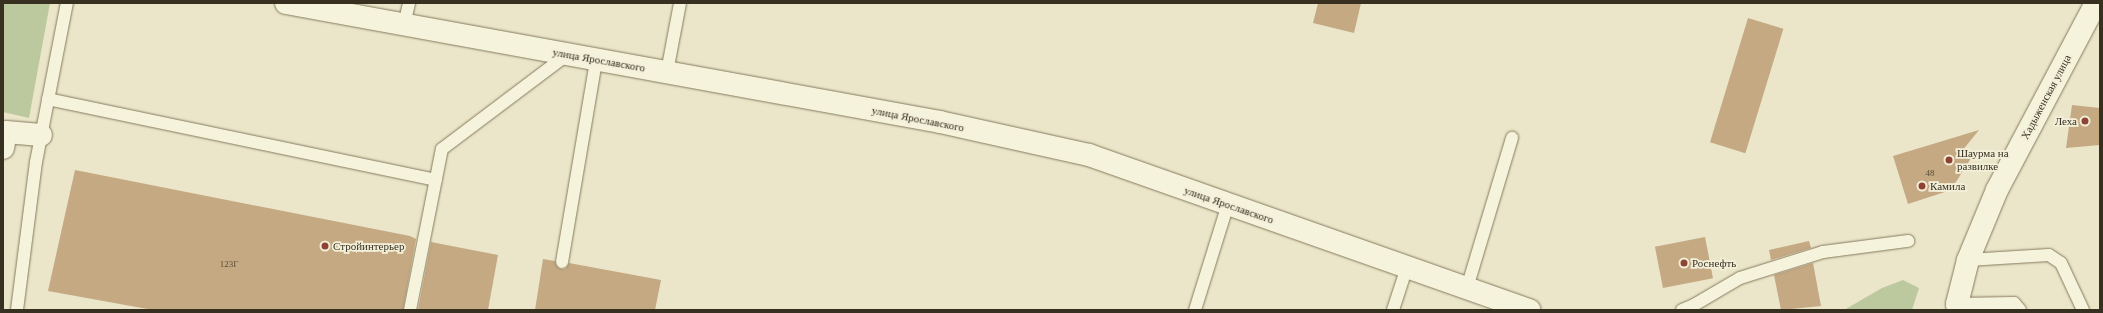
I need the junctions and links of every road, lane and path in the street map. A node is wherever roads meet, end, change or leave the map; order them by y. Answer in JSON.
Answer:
{"nodes":[{"id":1,"x":67,"y":3,"type":"edge"},
{"id":2,"x":286,"y":3,"type":"edge"},
{"id":3,"x":409,"y":3,"type":"edge"},
{"id":4,"x":680,"y":3,"type":"edge"},
{"id":5,"x":2096,"y":3,"type":"edge"},
{"id":6,"x":404,"y":25,"type":"junction"},
{"id":7,"x":568,"y":54,"type":"junction"},
{"id":8,"x":596,"y":60,"type":"junction"},
{"id":9,"x":667,"y":72,"type":"junction"},
{"id":10,"x":48,"y":99,"type":"junction"},
{"id":11,"x":41,"y":135,"type":"junction"},
{"id":12,"x":1512,"y":138,"type":"dead end"},
{"id":13,"x":3,"y":148,"type":"edge"},
{"id":14,"x":436,"y":180,"type":"junction"},
{"id":15,"x":1228,"y":204,"type":"junction"},
{"id":16,"x":1908,"y":241,"type":"dead end"},
{"id":17,"x":1968,"y":260,"type":"junction"},
{"id":18,"x":562,"y":262,"type":"dead end"},
{"id":19,"x":1407,"y":267,"type":"junction"},
{"id":20,"x":1467,"y":288,"type":"junction"},
{"id":21,"x":1954,"y":308,"type":"edge"},
{"id":22,"x":17,"y":310,"type":"edge"},
{"id":23,"x":410,"y":310,"type":"edge"},
{"id":24,"x":1195,"y":310,"type":"edge"},
{"id":25,"x":1393,"y":310,"type":"edge"},
{"id":26,"x":1529,"y":310,"type":"edge"},
{"id":27,"x":1682,"y":310,"type":"edge"},
{"id":28,"x":2020,"y":310,"type":"edge"},
{"id":29,"x":2083,"y":310,"type":"edge"}],
"edges":[{"from":1,"to":10,"type":"lane"},
{"from":2,"to":6,"type":"street","name":"улица Ярославского"},
{"from":3,"to":6,"type":"lane"},
{"from":4,"to":9,"type":"lane"},
{"from":5,"to":17,"type":"street","name":"Хадыженская улица"},
{"from":6,"to":7,"type":"street","name":"улица Ярославского"},
{"from":7,"to":8,"type":"street","name":"улица Ярославского"},
{"from":7,"to":14,"type":"lane"},
{"from":8,"to":9,"type":"street","name":"улица Ярославского"},
{"from":8,"to":18,"type":"lane"},
{"from":9,"to":15,"type":"street","name":"улица Ярославского"},
{"from":10,"to":11,"type":"lane"},
{"from":10,"to":14,"type":"lane"},
{"from":11,"to":13,"type":"street"},
{"from":11,"to":22,"type":"lane"},
{"from":12,"to":20,"type":"lane"},
{"from":14,"to":23,"type":"lane"},
{"from":15,"to":19,"type":"street","name":"улица Ярославского"},
{"from":15,"to":24,"type":"lane"},
{"from":16,"to":27,"type":"lane"},
{"from":17,"to":21,"type":"street","name":"Хадыженская улица"},
{"from":17,"to":29,"type":"lane"},
{"from":19,"to":20,"type":"street","name":"улица Ярославского"},
{"from":19,"to":25,"type":"lane"},
{"from":20,"to":26,"type":"street","name":"улица Ярославского"},
{"from":21,"to":28,"type":"lane"}]}
